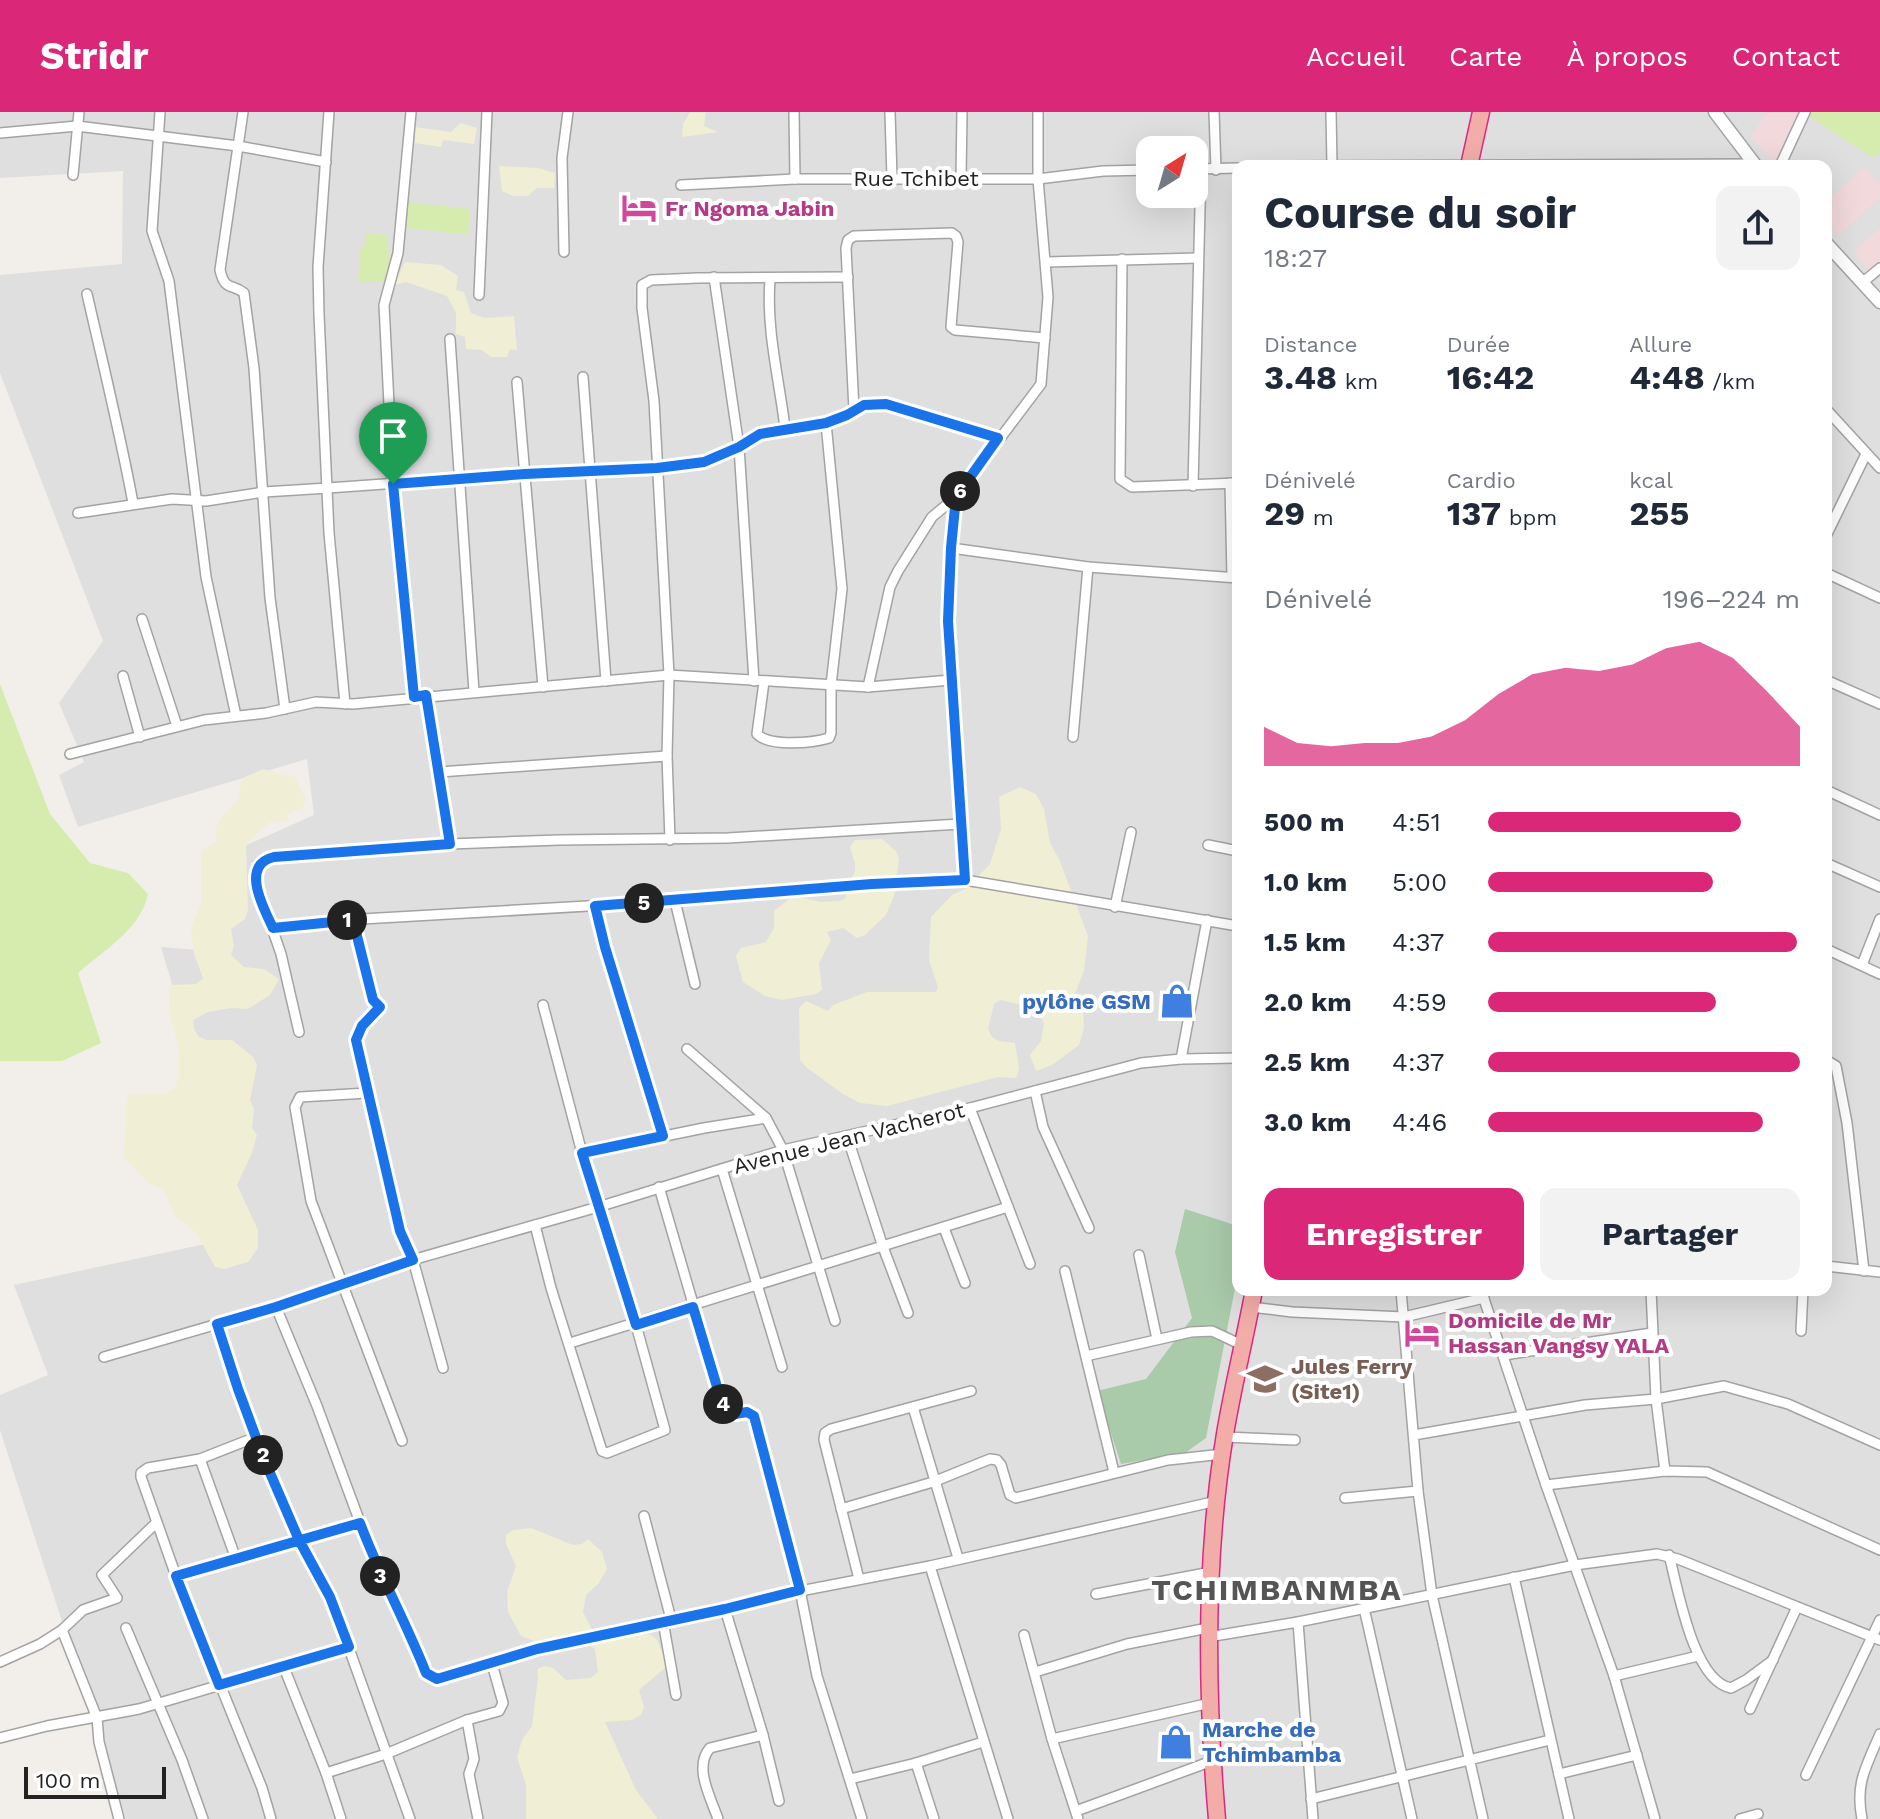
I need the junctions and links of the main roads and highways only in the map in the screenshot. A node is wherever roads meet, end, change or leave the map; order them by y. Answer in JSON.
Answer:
{"nodes":[{"id":1,"x":1481,"y":112,"type":"edge"},
{"id":2,"x":1471,"y":160,"type":"edge"},
{"id":3,"x":1252,"y":1298,"type":"edge"},
{"id":4,"x":1217,"y":1819,"type":"edge"}],
"edges":[{"from":1,"to":2,"type":"highway"},
{"from":3,"to":4,"type":"highway"}]}
